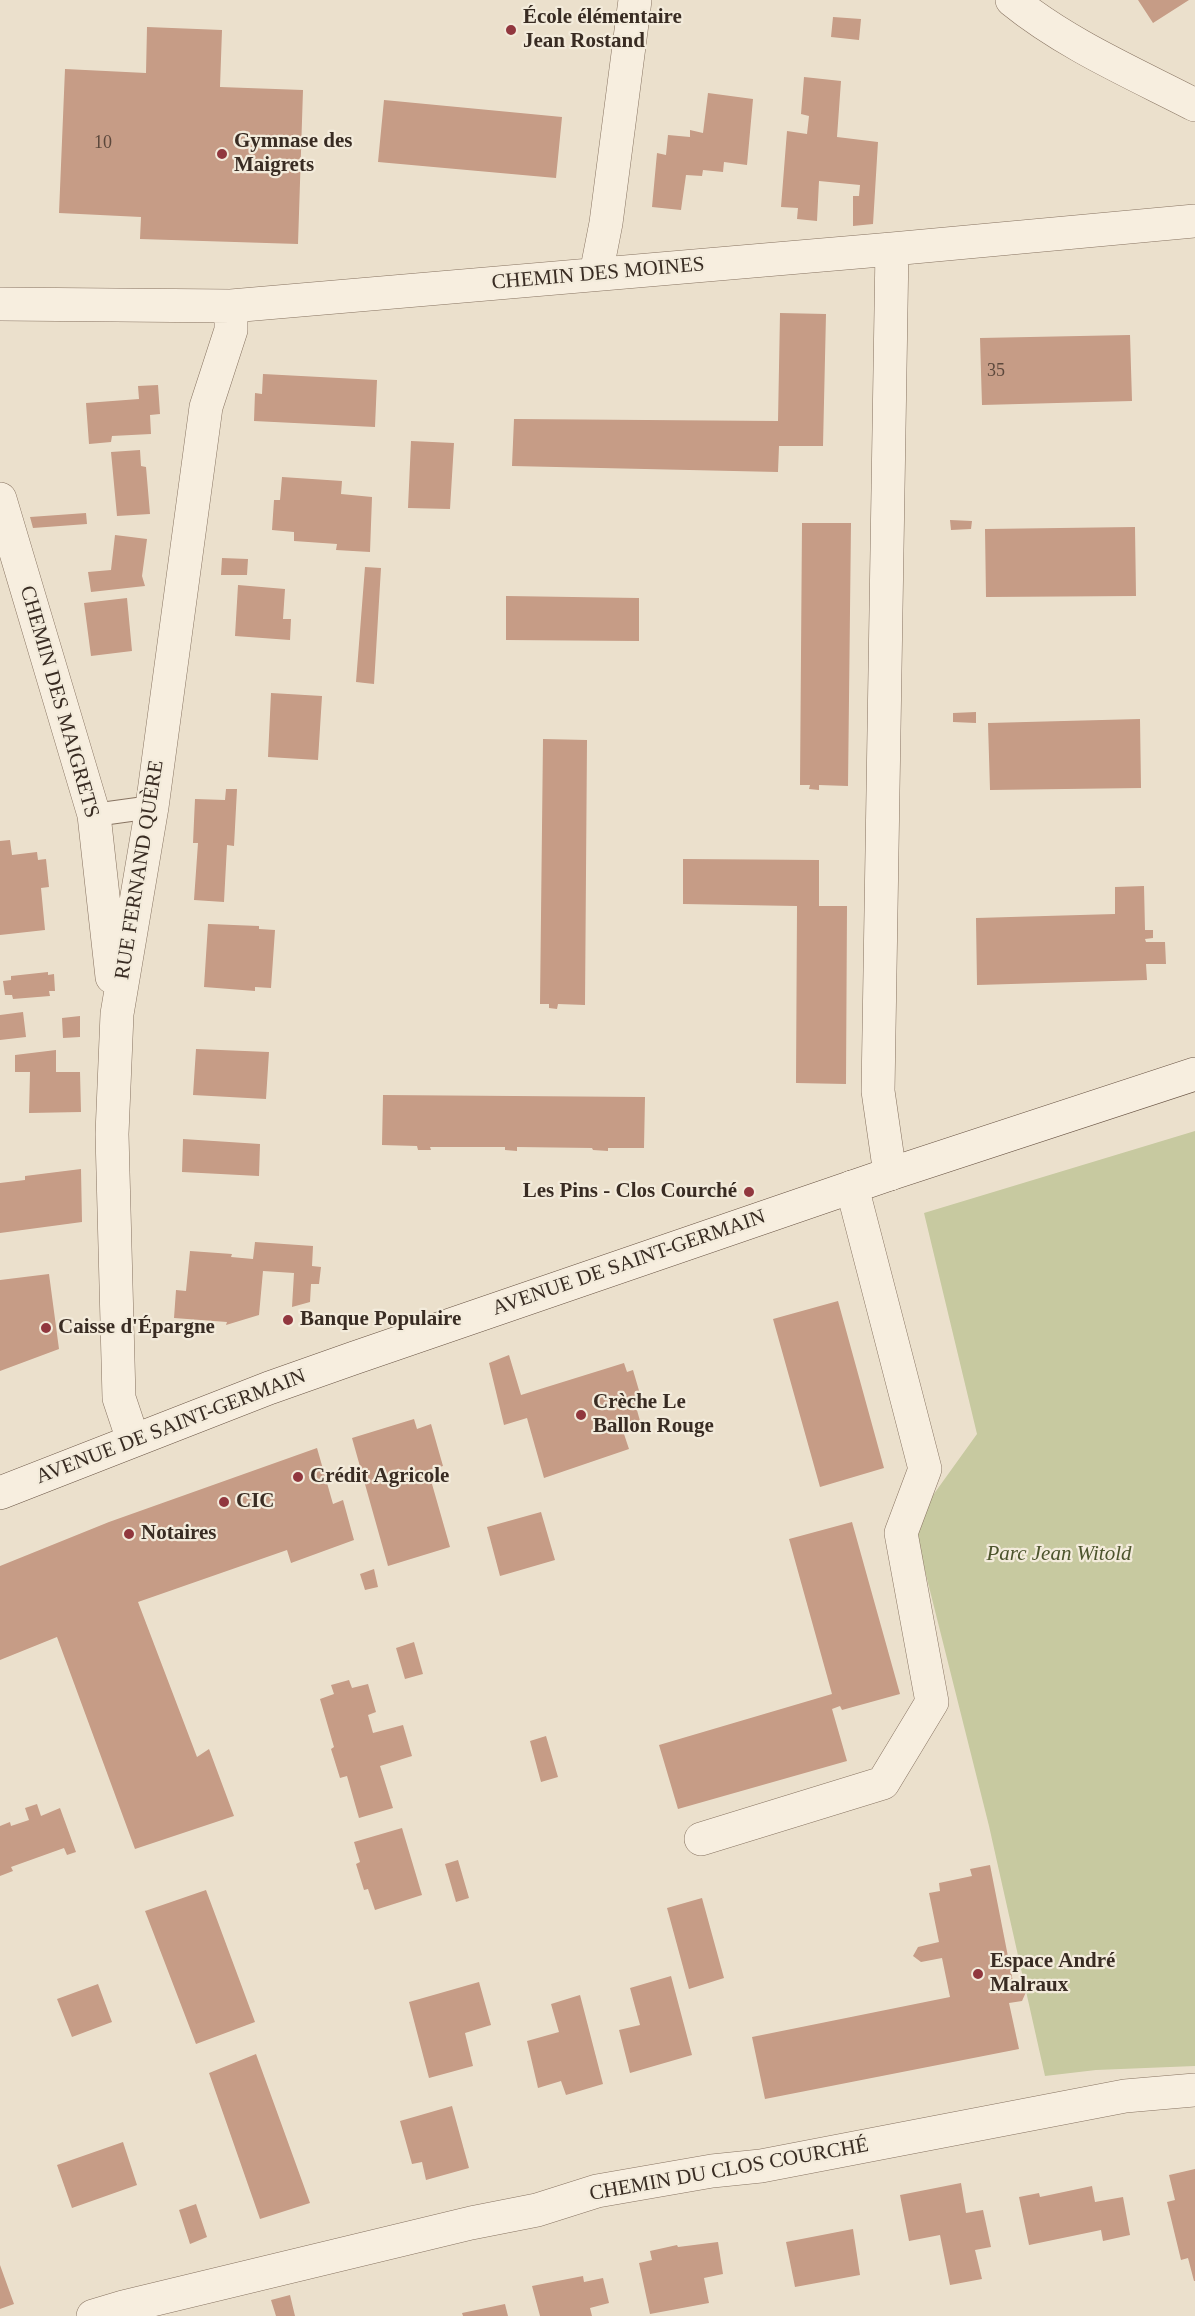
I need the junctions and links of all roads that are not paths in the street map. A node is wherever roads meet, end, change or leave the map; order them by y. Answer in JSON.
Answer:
{"nodes":[{"id":1,"x":635,"y":0,"type":"edge"},
{"id":2,"x":1022,"y":3,"type":"edge"},
{"id":3,"x":1195,"y":105,"type":"edge"},
{"id":4,"x":1195,"y":221,"type":"edge"},
{"id":5,"x":892,"y":249,"type":"junction"},
{"id":6,"x":596,"y":274,"type":"junction"},
{"id":7,"x":0,"y":304,"type":"edge"},
{"id":8,"x":231,"y":306,"type":"junction"},
{"id":9,"x":0,"y":499,"type":"edge"},
{"id":10,"x":152,"y":807,"type":"junction"},
{"id":11,"x":94,"y":815,"type":"junction"},
{"id":12,"x":117,"y":1014,"type":"junction"},
{"id":13,"x":1195,"y":1074,"type":"edge"},
{"id":14,"x":890,"y":1174,"type":"junction"},
{"id":15,"x":852,"y":1187,"type":"junction"},
{"id":16,"x":133,"y":1440,"type":"junction"},
{"id":17,"x":0,"y":1493,"type":"edge"},
{"id":18,"x":701,"y":1839,"type":"dead end"},
{"id":19,"x":1195,"y":2090,"type":"edge"},
{"id":20,"x":93,"y":2316,"type":"edge"}],
"edges":[{"from":1,"to":6,"type":"street"},
{"from":2,"to":3,"type":"street"},
{"from":4,"to":5,"type":"street","name":"CHEMIN DES MOINES"},
{"from":5,"to":6,"type":"street","name":"CHEMIN DES MOINES"},
{"from":5,"to":14,"type":"street"},
{"from":6,"to":8,"type":"street","name":"CHEMIN DES MOINES"},
{"from":7,"to":8,"type":"street","name":"CHEMIN DES MOINES"},
{"from":8,"to":10,"type":"street","name":"RUE FERNAND QUÈRE"},
{"from":9,"to":11,"type":"street","name":"CHEMIN DES MAIGRETS"},
{"from":10,"to":11,"type":"lane"},
{"from":10,"to":12,"type":"street","name":"RUE FERNAND QUÈRE"},
{"from":11,"to":12,"type":"street","name":"CHEMIN DES MAIGRETS"},
{"from":12,"to":16,"type":"street","name":"RUE FERNAND QUÈRE"},
{"from":13,"to":14,"type":"street","name":"AVENUE DE SAINT-GERMAIN"},
{"from":14,"to":15,"type":"street","name":"AVENUE DE SAINT-GERMAIN"},
{"from":15,"to":16,"type":"street","name":"AVENUE DE SAINT-GERMAIN"},
{"from":15,"to":18,"type":"street"},
{"from":16,"to":17,"type":"street","name":"AVENUE DE SAINT-GERMAIN"},
{"from":19,"to":20,"type":"street","name":"CHEMIN DU CLOS COURCHÉ"}]}
